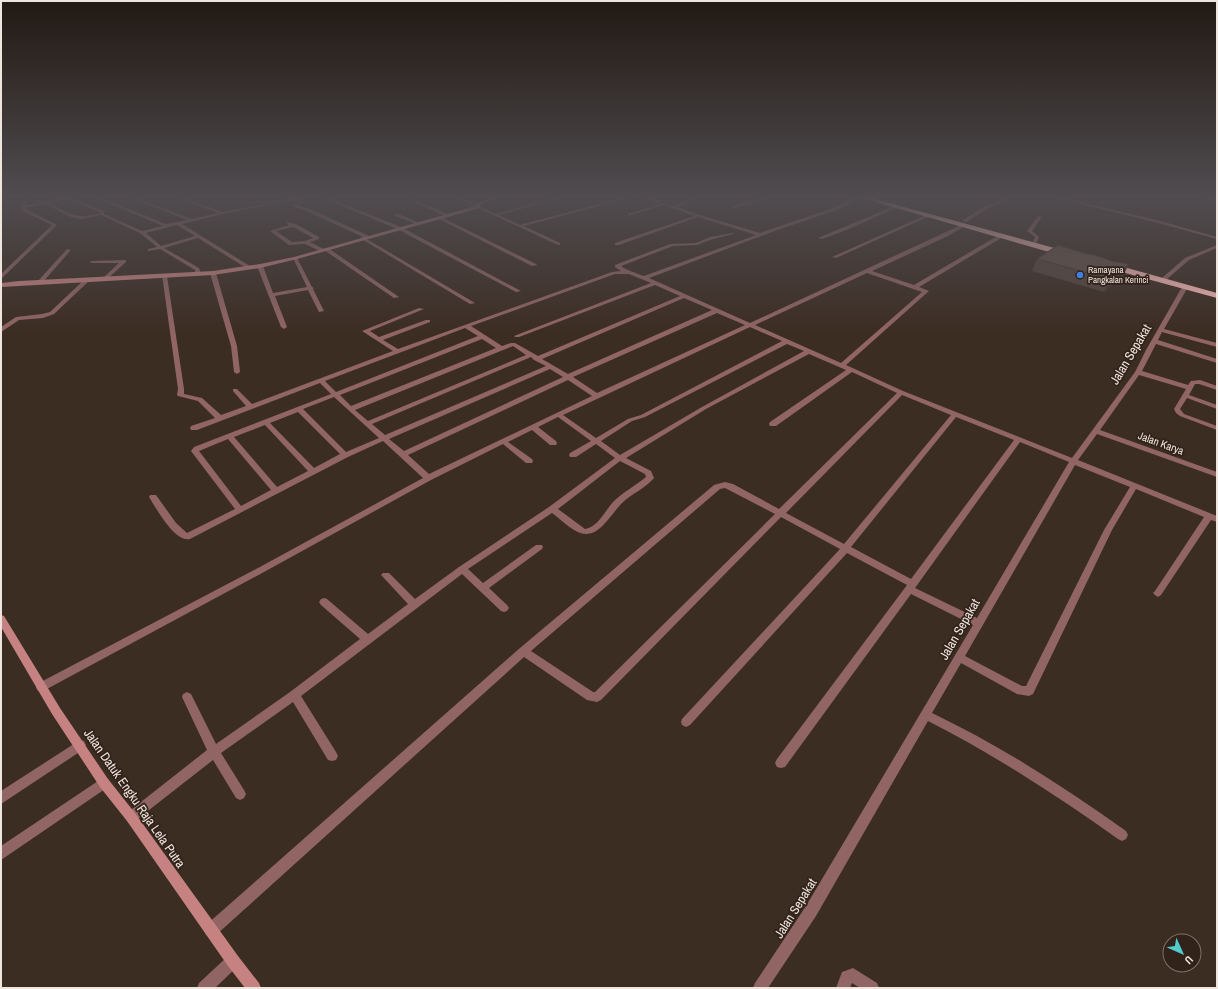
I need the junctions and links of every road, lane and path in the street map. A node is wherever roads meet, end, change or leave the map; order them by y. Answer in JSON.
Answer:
{"nodes":[{"id":1,"x":38,"y":241,"type":"edge"},
{"id":2,"x":153,"y":241,"type":"edge"},
{"id":3,"x":182,"y":241,"type":"edge"},
{"id":4,"x":205,"y":241,"type":"edge"},
{"id":5,"x":287,"y":241,"type":"edge"},
{"id":6,"x":353,"y":241,"type":"edge"},
{"id":7,"x":370,"y":241,"type":"edge"},
{"id":8,"x":424,"y":241,"type":"edge"},
{"id":9,"x":487,"y":241,"type":"edge"},
{"id":10,"x":552,"y":241,"type":"edge"},
{"id":11,"x":625,"y":241,"type":"edge"},
{"id":12,"x":704,"y":241,"type":"edge"},
{"id":13,"x":745,"y":241,"type":"edge"},
{"id":14,"x":870,"y":241,"type":"edge"},
{"id":15,"x":928,"y":241,"type":"edge"},
{"id":16,"x":992,"y":241,"type":"edge"},
{"id":17,"x":1021,"y":241,"type":"edge"},
{"id":18,"x":1032,"y":241,"type":"edge"},
{"id":19,"x":306,"y":242,"type":"joint"},
{"id":20,"x":1035,"y":242,"type":"joint"},
{"id":21,"x":558,"y":244,"type":"dead end"},
{"id":22,"x":617,"y":244,"type":"dead end"},
{"id":23,"x":1217,"y":246,"type":"edge"},
{"id":24,"x":160,"y":247,"type":"junction"},
{"id":25,"x":324,"y":249,"type":"junction"},
{"id":26,"x":69,"y":250,"type":"dead end"},
{"id":27,"x":150,"y":250,"type":"dead end"},
{"id":28,"x":834,"y":257,"type":"dead end"},
{"id":29,"x":295,"y":258,"type":"junction"},
{"id":30,"x":92,"y":262,"type":"dead end"},
{"id":31,"x":534,"y":265,"type":"dead end"},
{"id":32,"x":260,"y":266,"type":"junction"},
{"id":33,"x":250,"y":268,"type":"junction"},
{"id":34,"x":625,"y":271,"type":"junction"},
{"id":35,"x":866,"y":271,"type":"junction"},
{"id":36,"x":213,"y":273,"type":"junction"},
{"id":37,"x":198,"y":274,"type":"junction"},
{"id":38,"x":164,"y":276,"type":"junction"},
{"id":39,"x":1,"y":277,"type":"edge"},
{"id":40,"x":645,"y":278,"type":"junction"},
{"id":41,"x":1165,"y":278,"type":"junction"},
{"id":42,"x":105,"y":279,"type":"junction"},
{"id":43,"x":88,"y":280,"type":"junction"},
{"id":44,"x":40,"y":282,"type":"junction"},
{"id":45,"x":656,"y":283,"type":"junction"},
{"id":46,"x":1,"y":285,"type":"edge"},
{"id":47,"x":915,"y":287,"type":"junction"},
{"id":48,"x":1185,"y":287,"type":"junction"},
{"id":49,"x":311,"y":288,"type":"junction"},
{"id":50,"x":518,"y":292,"type":"dead end"},
{"id":51,"x":1215,"y":294,"type":"edge"},
{"id":52,"x":272,"y":295,"type":"junction"},
{"id":53,"x":684,"y":296,"type":"junction"},
{"id":54,"x":396,"y":297,"type":"dead end"},
{"id":55,"x":472,"y":303,"type":"dead end"},
{"id":56,"x":421,"y":309,"type":"dead end"},
{"id":57,"x":718,"y":310,"type":"junction"},
{"id":58,"x":321,"y":311,"type":"dead end"},
{"id":59,"x":428,"y":321,"type":"dead end"},
{"id":60,"x":751,"y":325,"type":"junction"},
{"id":61,"x":466,"y":326,"type":"junction"},
{"id":62,"x":284,"y":327,"type":"dead end"},
{"id":63,"x":1,"y":330,"type":"edge"},
{"id":64,"x":1161,"y":330,"type":"junction"},
{"id":65,"x":481,"y":336,"type":"junction"},
{"id":66,"x":517,"y":336,"type":"dead end"},
{"id":67,"x":378,"y":340,"type":"junction"},
{"id":68,"x":787,"y":341,"type":"junction"},
{"id":69,"x":1154,"y":341,"type":"junction"},
{"id":70,"x":1217,"y":345,"type":"edge"},
{"id":71,"x":500,"y":348,"type":"junction"},
{"id":72,"x":809,"y":351,"type":"junction"},
{"id":73,"x":398,"y":352,"type":"junction"},
{"id":74,"x":533,"y":357,"type":"junction"},
{"id":75,"x":1217,"y":361,"type":"edge"},
{"id":76,"x":842,"y":366,"type":"junction"},
{"id":77,"x":550,"y":367,"type":"junction"},
{"id":78,"x":851,"y":370,"type":"junction"},
{"id":79,"x":237,"y":372,"type":"dead end"},
{"id":80,"x":1138,"y":372,"type":"junction"},
{"id":81,"x":568,"y":377,"type":"junction"},
{"id":82,"x":321,"y":381,"type":"junction"},
{"id":83,"x":1190,"y":388,"type":"junction"},
{"id":84,"x":1217,"y":388,"type":"edge"},
{"id":85,"x":235,"y":390,"type":"dead end"},
{"id":86,"x":901,"y":392,"type":"junction"},
{"id":87,"x":336,"y":394,"type":"junction"},
{"id":88,"x":597,"y":396,"type":"junction"},
{"id":89,"x":1186,"y":396,"type":"junction"},
{"id":90,"x":250,"y":406,"type":"junction"},
{"id":91,"x":1217,"y":407,"type":"edge"},
{"id":92,"x":299,"y":409,"type":"junction"},
{"id":93,"x":350,"y":409,"type":"junction"},
{"id":94,"x":558,"y":414,"type":"junction"},
{"id":95,"x":955,"y":414,"type":"junction"},
{"id":96,"x":220,"y":418,"type":"junction"},
{"id":97,"x":266,"y":422,"type":"junction"},
{"id":98,"x":368,"y":424,"type":"junction"},
{"id":99,"x":773,"y":424,"type":"dead end"},
{"id":100,"x":533,"y":427,"type":"junction"},
{"id":101,"x":194,"y":428,"type":"dead end"},
{"id":102,"x":1217,"y":428,"type":"edge"},
{"id":103,"x":1096,"y":431,"type":"junction"},
{"id":104,"x":229,"y":436,"type":"junction"},
{"id":105,"x":383,"y":439,"type":"junction"},
{"id":106,"x":1018,"y":440,"type":"junction"},
{"id":107,"x":596,"y":441,"type":"junction"},
{"id":108,"x":503,"y":442,"type":"junction"},
{"id":109,"x":553,"y":443,"type":"dead end"},
{"id":110,"x":403,"y":454,"type":"junction"},
{"id":111,"x":345,"y":455,"type":"junction"},
{"id":112,"x":573,"y":455,"type":"dead end"},
{"id":113,"x":620,"y":458,"type":"junction"},
{"id":114,"x":529,"y":461,"type":"dead end"},
{"id":115,"x":1074,"y":462,"type":"junction"},
{"id":116,"x":312,"y":471,"type":"junction"},
{"id":117,"x":1217,"y":475,"type":"edge"},
{"id":118,"x":428,"y":478,"type":"junction"},
{"id":119,"x":1134,"y":486,"type":"junction"},
{"id":120,"x":276,"y":491,"type":"junction"},
{"id":121,"x":153,"y":497,"type":"dead end"},
{"id":122,"x":552,"y":509,"type":"junction"},
{"id":123,"x":240,"y":510,"type":"junction"},
{"id":124,"x":780,"y":514,"type":"junction"},
{"id":125,"x":1213,"y":517,"type":"edge"},
{"id":126,"x":539,"y":547,"type":"dead end"},
{"id":127,"x":845,"y":548,"type":"junction"},
{"id":128,"x":462,"y":569,"type":"junction"},
{"id":129,"x":386,"y":575,"type":"dead end"},
{"id":130,"x":910,"y":587,"type":"junction"},
{"id":131,"x":483,"y":588,"type":"junction"},
{"id":132,"x":1158,"y":593,"type":"dead end"},
{"id":133,"x":324,"y":602,"type":"dead end"},
{"id":134,"x":414,"y":604,"type":"junction"},
{"id":135,"x":504,"y":608,"type":"dead end"},
{"id":136,"x":1,"y":619,"type":"edge"},
{"id":137,"x":978,"y":624,"type":"junction"},
{"id":138,"x":368,"y":640,"type":"junction"},
{"id":139,"x":524,"y":651,"type":"junction"},
{"id":140,"x":959,"y":657,"type":"junction"},
{"id":141,"x":41,"y":687,"type":"junction"},
{"id":142,"x":294,"y":695,"type":"junction"},
{"id":143,"x":187,"y":697,"type":"dead end"},
{"id":144,"x":926,"y":715,"type":"junction"},
{"id":145,"x":686,"y":722,"type":"dead end"},
{"id":146,"x":80,"y":745,"type":"junction"},
{"id":147,"x":214,"y":752,"type":"junction"},
{"id":148,"x":332,"y":756,"type":"dead end"},
{"id":149,"x":781,"y":763,"type":"dead end"},
{"id":150,"x":104,"y":783,"type":"junction"},
{"id":151,"x":240,"y":794,"type":"dead end"},
{"id":152,"x":1,"y":798,"type":"edge"},
{"id":153,"x":131,"y":817,"type":"junction"},
{"id":154,"x":1122,"y":835,"type":"dead end"},
{"id":155,"x":1,"y":854,"type":"edge"},
{"id":156,"x":211,"y":930,"type":"junction"},
{"id":157,"x":232,"y":961,"type":"junction"},
{"id":158,"x":204,"y":988,"type":"edge"},
{"id":159,"x":254,"y":988,"type":"edge"},
{"id":160,"x":760,"y":988,"type":"edge"},
{"id":161,"x":843,"y":988,"type":"edge"},
{"id":162,"x":872,"y":988,"type":"edge"}],
"edges":[{"from":1,"to":39,"type":"street"},
{"from":2,"to":24,"type":"street"},
{"from":3,"to":24,"type":"street"},
{"from":4,"to":33,"type":"street"},
{"from":5,"to":19,"type":"street"},
{"from":6,"to":25,"type":"street"},
{"from":7,"to":55,"type":"street"},
{"from":8,"to":50,"type":"street"},
{"from":9,"to":31,"type":"street"},
{"from":10,"to":21,"type":"street"},
{"from":11,"to":22,"type":"street"},
{"from":12,"to":34,"type":"street"},
{"from":13,"to":40,"type":"street"},
{"from":14,"to":28,"type":"street"},
{"from":15,"to":35,"type":"street"},
{"from":16,"to":47,"type":"street"},
{"from":17,"to":20,"type":"highway"},
{"from":18,"to":20,"type":"highway"},
{"from":19,"to":25,"type":"street"},
{"from":23,"to":41,"type":"street"},
{"from":24,"to":27,"type":"street"},
{"from":24,"to":37,"type":"street"},
{"from":25,"to":29,"type":"street"},
{"from":25,"to":54,"type":"street"},
{"from":26,"to":44,"type":"street"},
{"from":29,"to":32,"type":"street"},
{"from":29,"to":49,"type":"street"},
{"from":30,"to":42,"type":"street"},
{"from":32,"to":33,"type":"street"},
{"from":32,"to":52,"type":"street"},
{"from":33,"to":36,"type":"street"},
{"from":34,"to":40,"type":"street"},
{"from":34,"to":61,"type":"street"},
{"from":35,"to":47,"type":"street"},
{"from":35,"to":60,"type":"street"},
{"from":36,"to":37,"type":"street"},
{"from":36,"to":79,"type":"street"},
{"from":37,"to":38,"type":"street"},
{"from":38,"to":42,"type":"street"},
{"from":38,"to":96,"type":"street"},
{"from":40,"to":45,"type":"street"},
{"from":41,"to":48,"type":"highway"},
{"from":41,"to":51,"type":"highway"},
{"from":42,"to":43,"type":"street"},
{"from":43,"to":44,"type":"street"},
{"from":43,"to":63,"type":"street"},
{"from":44,"to":46,"type":"street"},
{"from":45,"to":53,"type":"street"},
{"from":45,"to":66,"type":"street"},
{"from":47,"to":76,"type":"street"},
{"from":48,"to":51,"type":"highway"},
{"from":48,"to":64,"type":"street","name":"Jalan Sepakat"},
{"from":49,"to":52,"type":"street"},
{"from":49,"to":58,"type":"street"},
{"from":52,"to":62,"type":"street"},
{"from":53,"to":57,"type":"street"},
{"from":53,"to":74,"type":"street"},
{"from":56,"to":67,"type":"street"},
{"from":57,"to":60,"type":"street"},
{"from":57,"to":81,"type":"street"},
{"from":59,"to":67,"type":"street"},
{"from":60,"to":68,"type":"street"},
{"from":60,"to":88,"type":"street"},
{"from":61,"to":65,"type":"street"},
{"from":61,"to":73,"type":"street"},
{"from":64,"to":69,"type":"street","name":"Jalan Sepakat"},
{"from":64,"to":70,"type":"street"},
{"from":65,"to":71,"type":"street"},
{"from":65,"to":87,"type":"street"},
{"from":67,"to":73,"type":"street"},
{"from":68,"to":72,"type":"street"},
{"from":68,"to":107,"type":"street"},
{"from":69,"to":75,"type":"street"},
{"from":69,"to":80,"type":"street","name":"Jalan Sepakat"},
{"from":71,"to":74,"type":"street"},
{"from":71,"to":93,"type":"street"},
{"from":72,"to":76,"type":"street"},
{"from":72,"to":113,"type":"street"},
{"from":73,"to":82,"type":"street"},
{"from":74,"to":77,"type":"street"},
{"from":74,"to":98,"type":"street"},
{"from":76,"to":78,"type":"street"},
{"from":77,"to":81,"type":"street"},
{"from":77,"to":105,"type":"street"},
{"from":78,"to":86,"type":"street"},
{"from":78,"to":99,"type":"street"},
{"from":80,"to":83,"type":"street"},
{"from":80,"to":103,"type":"street","name":"Jalan Sepakat"},
{"from":81,"to":88,"type":"street"},
{"from":81,"to":110,"type":"street"},
{"from":82,"to":87,"type":"street"},
{"from":82,"to":90,"type":"street"},
{"from":83,"to":84,"type":"street"},
{"from":83,"to":89,"type":"street"},
{"from":85,"to":90,"type":"street"},
{"from":86,"to":95,"type":"street"},
{"from":86,"to":124,"type":"street"},
{"from":87,"to":92,"type":"street"},
{"from":87,"to":93,"type":"street"},
{"from":88,"to":94,"type":"street"},
{"from":89,"to":91,"type":"street"},
{"from":89,"to":102,"type":"street"},
{"from":90,"to":96,"type":"street"},
{"from":92,"to":97,"type":"street"},
{"from":92,"to":111,"type":"street"},
{"from":93,"to":98,"type":"street"},
{"from":94,"to":100,"type":"street"},
{"from":94,"to":107,"type":"street"},
{"from":95,"to":106,"type":"street"},
{"from":95,"to":127,"type":"street"},
{"from":96,"to":101,"type":"street"},
{"from":97,"to":104,"type":"street"},
{"from":97,"to":116,"type":"street"},
{"from":98,"to":105,"type":"street"},
{"from":100,"to":108,"type":"street"},
{"from":100,"to":109,"type":"street"},
{"from":103,"to":115,"type":"street","name":"Jalan Sepakat"},
{"from":103,"to":117,"type":"street","name":"Jalan Karya"},
{"from":104,"to":120,"type":"street"},
{"from":104,"to":123,"type":"street"},
{"from":105,"to":110,"type":"street"},
{"from":105,"to":111,"type":"street"},
{"from":106,"to":115,"type":"street"},
{"from":106,"to":130,"type":"street"},
{"from":107,"to":112,"type":"street"},
{"from":107,"to":113,"type":"street"},
{"from":108,"to":114,"type":"street"},
{"from":108,"to":118,"type":"street"},
{"from":110,"to":118,"type":"street"},
{"from":111,"to":116,"type":"street"},
{"from":113,"to":122,"type":"street"},
{"from":113,"to":122,"type":"street"},
{"from":115,"to":119,"type":"street"},
{"from":115,"to":137,"type":"street","name":"Jalan Sepakat"},
{"from":116,"to":120,"type":"street"},
{"from":118,"to":141,"type":"street"},
{"from":119,"to":125,"type":"street"},
{"from":119,"to":140,"type":"street"},
{"from":120,"to":123,"type":"street"},
{"from":121,"to":123,"type":"street"},
{"from":122,"to":128,"type":"street"},
{"from":124,"to":127,"type":"street"},
{"from":124,"to":139,"type":"street"},
{"from":124,"to":139,"type":"street"},
{"from":125,"to":132,"type":"street"},
{"from":126,"to":131,"type":"street"},
{"from":127,"to":130,"type":"street"},
{"from":127,"to":145,"type":"street"},
{"from":128,"to":131,"type":"street"},
{"from":128,"to":134,"type":"street"},
{"from":129,"to":134,"type":"street"},
{"from":130,"to":137,"type":"street"},
{"from":130,"to":149,"type":"street"},
{"from":131,"to":135,"type":"street"},
{"from":133,"to":138,"type":"street"},
{"from":134,"to":138,"type":"street"},
{"from":136,"to":141,"type":"street","name":"Jalan Datuk Engku Raja Lela Putra"},
{"from":137,"to":140,"type":"street","name":"Jalan Sepakat"},
{"from":138,"to":142,"type":"street"},
{"from":139,"to":156,"type":"street"},
{"from":140,"to":144,"type":"street","name":"Jalan Sepakat"},
{"from":141,"to":146,"type":"street","name":"Jalan Datuk Engku Raja Lela Putra"},
{"from":142,"to":147,"type":"street"},
{"from":142,"to":148,"type":"street"},
{"from":143,"to":147,"type":"street"},
{"from":144,"to":154,"type":"street"},
{"from":144,"to":160,"type":"street","name":"Jalan Sepakat"},
{"from":146,"to":150,"type":"street","name":"Jalan Datuk Engku Raja Lela Putra"},
{"from":146,"to":152,"type":"street"},
{"from":147,"to":151,"type":"street"},
{"from":147,"to":153,"type":"street"},
{"from":150,"to":153,"type":"street","name":"Jalan Datuk Engku Raja Lela Putra"},
{"from":150,"to":155,"type":"street"},
{"from":153,"to":156,"type":"street","name":"Jalan Datuk Engku Raja Lela Putra"},
{"from":156,"to":157,"type":"street","name":"Jalan Datuk Engku Raja Lela Putra"},
{"from":157,"to":158,"type":"street"},
{"from":157,"to":159,"type":"street","name":"Jalan Datuk Engku Raja Lela Putra"},
{"from":161,"to":162,"type":"street"}]}
